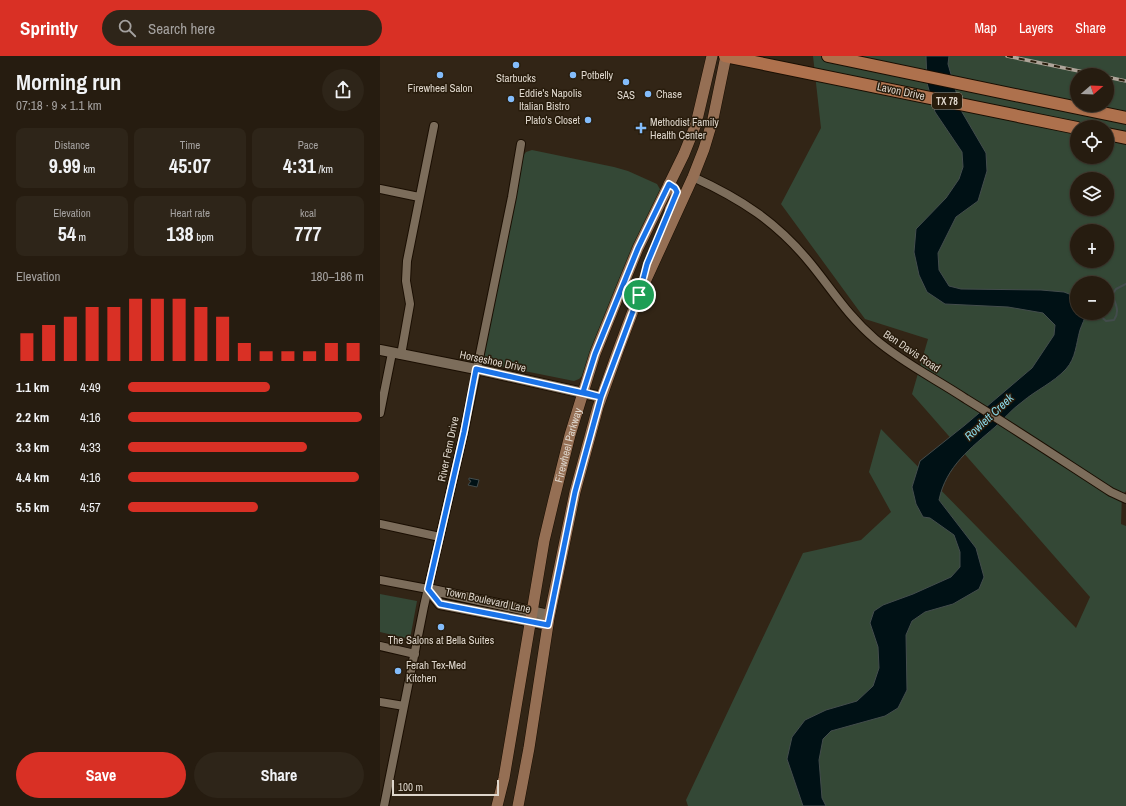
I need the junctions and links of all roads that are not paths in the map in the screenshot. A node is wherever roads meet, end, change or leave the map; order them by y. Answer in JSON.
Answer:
{"nodes":[{"id":1,"x":712,"y":56,"type":"edge"},
{"id":2,"x":726,"y":56,"type":"edge"},
{"id":3,"x":828,"y":56,"type":"edge"},
{"id":4,"x":1126,"y":118,"type":"edge"},
{"id":5,"x":434,"y":126,"type":"dead end"},
{"id":6,"x":1070,"y":126,"type":"edge"},
{"id":7,"x":1114,"y":135,"type":"edge"},
{"id":8,"x":1126,"y":138,"type":"edge"},
{"id":9,"x":521,"y":144,"type":"dead end"},
{"id":10,"x":693,"y":177,"type":"junction"},
{"id":11,"x":669,"y":184,"type":"junction"},
{"id":12,"x":380,"y":189,"type":"edge"},
{"id":13,"x":420,"y":197,"type":"junction"},
{"id":14,"x":639,"y":295,"type":"junction"},
{"id":15,"x":380,"y":350,"type":"edge"},
{"id":16,"x":397,"y":354,"type":"junction"},
{"id":17,"x":476,"y":369,"type":"junction"},
{"id":18,"x":583,"y":392,"type":"junction"},
{"id":19,"x":601,"y":397,"type":"junction"},
{"id":20,"x":380,"y":413,"type":"edge"},
{"id":21,"x":1126,"y":499,"type":"edge"},
{"id":22,"x":380,"y":524,"type":"edge"},
{"id":23,"x":440,"y":537,"type":"junction"},
{"id":24,"x":380,"y":580,"type":"edge"},
{"id":25,"x":428,"y":589,"type":"junction"},
{"id":26,"x":531,"y":617,"type":"junction"},
{"id":27,"x":548,"y":620,"type":"junction"},
{"id":28,"x":380,"y":646,"type":"edge"},
{"id":29,"x":415,"y":654,"type":"junction"},
{"id":30,"x":380,"y":702,"type":"edge"},
{"id":31,"x":404,"y":706,"type":"junction"},
{"id":32,"x":384,"y":806,"type":"edge"},
{"id":33,"x":497,"y":806,"type":"edge"},
{"id":34,"x":518,"y":806,"type":"edge"}],
"edges":[{"from":1,"to":11,"type":"main road","name":"Firewheel Parkway"},
{"from":2,"to":6,"type":"main road","name":"Lavon Drive","number":"TX 78"},
{"from":2,"to":10,"type":"main road","name":"Firewheel Parkway"},
{"from":3,"to":4,"type":"main road","name":"Lavon Drive","number":"TX 78"},
{"from":5,"to":13,"type":"street"},
{"from":7,"to":8,"type":"main road"},
{"from":9,"to":17,"type":"street","name":"River Fern Drive"},
{"from":10,"to":14,"type":"main road","name":"Firewheel Parkway"},
{"from":10,"to":21,"type":"street","name":"Ben Davis Road"},
{"from":11,"to":14,"type":"main road"},
{"from":11,"to":18,"type":"main road","name":"Firewheel Parkway"},
{"from":12,"to":13,"type":"street"},
{"from":13,"to":16,"type":"street"},
{"from":14,"to":19,"type":"main road","name":"Firewheel Parkway"},
{"from":15,"to":16,"type":"street","name":"Horseshoe Drive"},
{"from":16,"to":17,"type":"street","name":"Horseshoe Drive"},
{"from":16,"to":20,"type":"street"},
{"from":17,"to":18,"type":"street","name":"Horseshoe Drive"},
{"from":17,"to":23,"type":"street","name":"River Fern Drive"},
{"from":18,"to":19,"type":"street","name":"Horseshoe Drive"},
{"from":18,"to":26,"type":"main road","name":"Firewheel Parkway"},
{"from":19,"to":27,"type":"main road","name":"Firewheel Parkway"},
{"from":22,"to":23,"type":"street"},
{"from":23,"to":25,"type":"street","name":"River Fern Drive"},
{"from":24,"to":25,"type":"street","name":"Town Boulevard Lane"},
{"from":25,"to":26,"type":"street","name":"Town Boulevard Lane"},
{"from":25,"to":29,"type":"street","name":"River Fern Drive"},
{"from":26,"to":27,"type":"street","name":"Town Boulevard Lane"},
{"from":26,"to":33,"type":"main road","name":"Firewheel Parkway"},
{"from":27,"to":34,"type":"main road","name":"Firewheel Parkway"},
{"from":28,"to":29,"type":"street"},
{"from":29,"to":31,"type":"street","name":"River Fern Drive"},
{"from":30,"to":31,"type":"street"},
{"from":31,"to":32,"type":"street","name":"River Fern Drive"}]}
